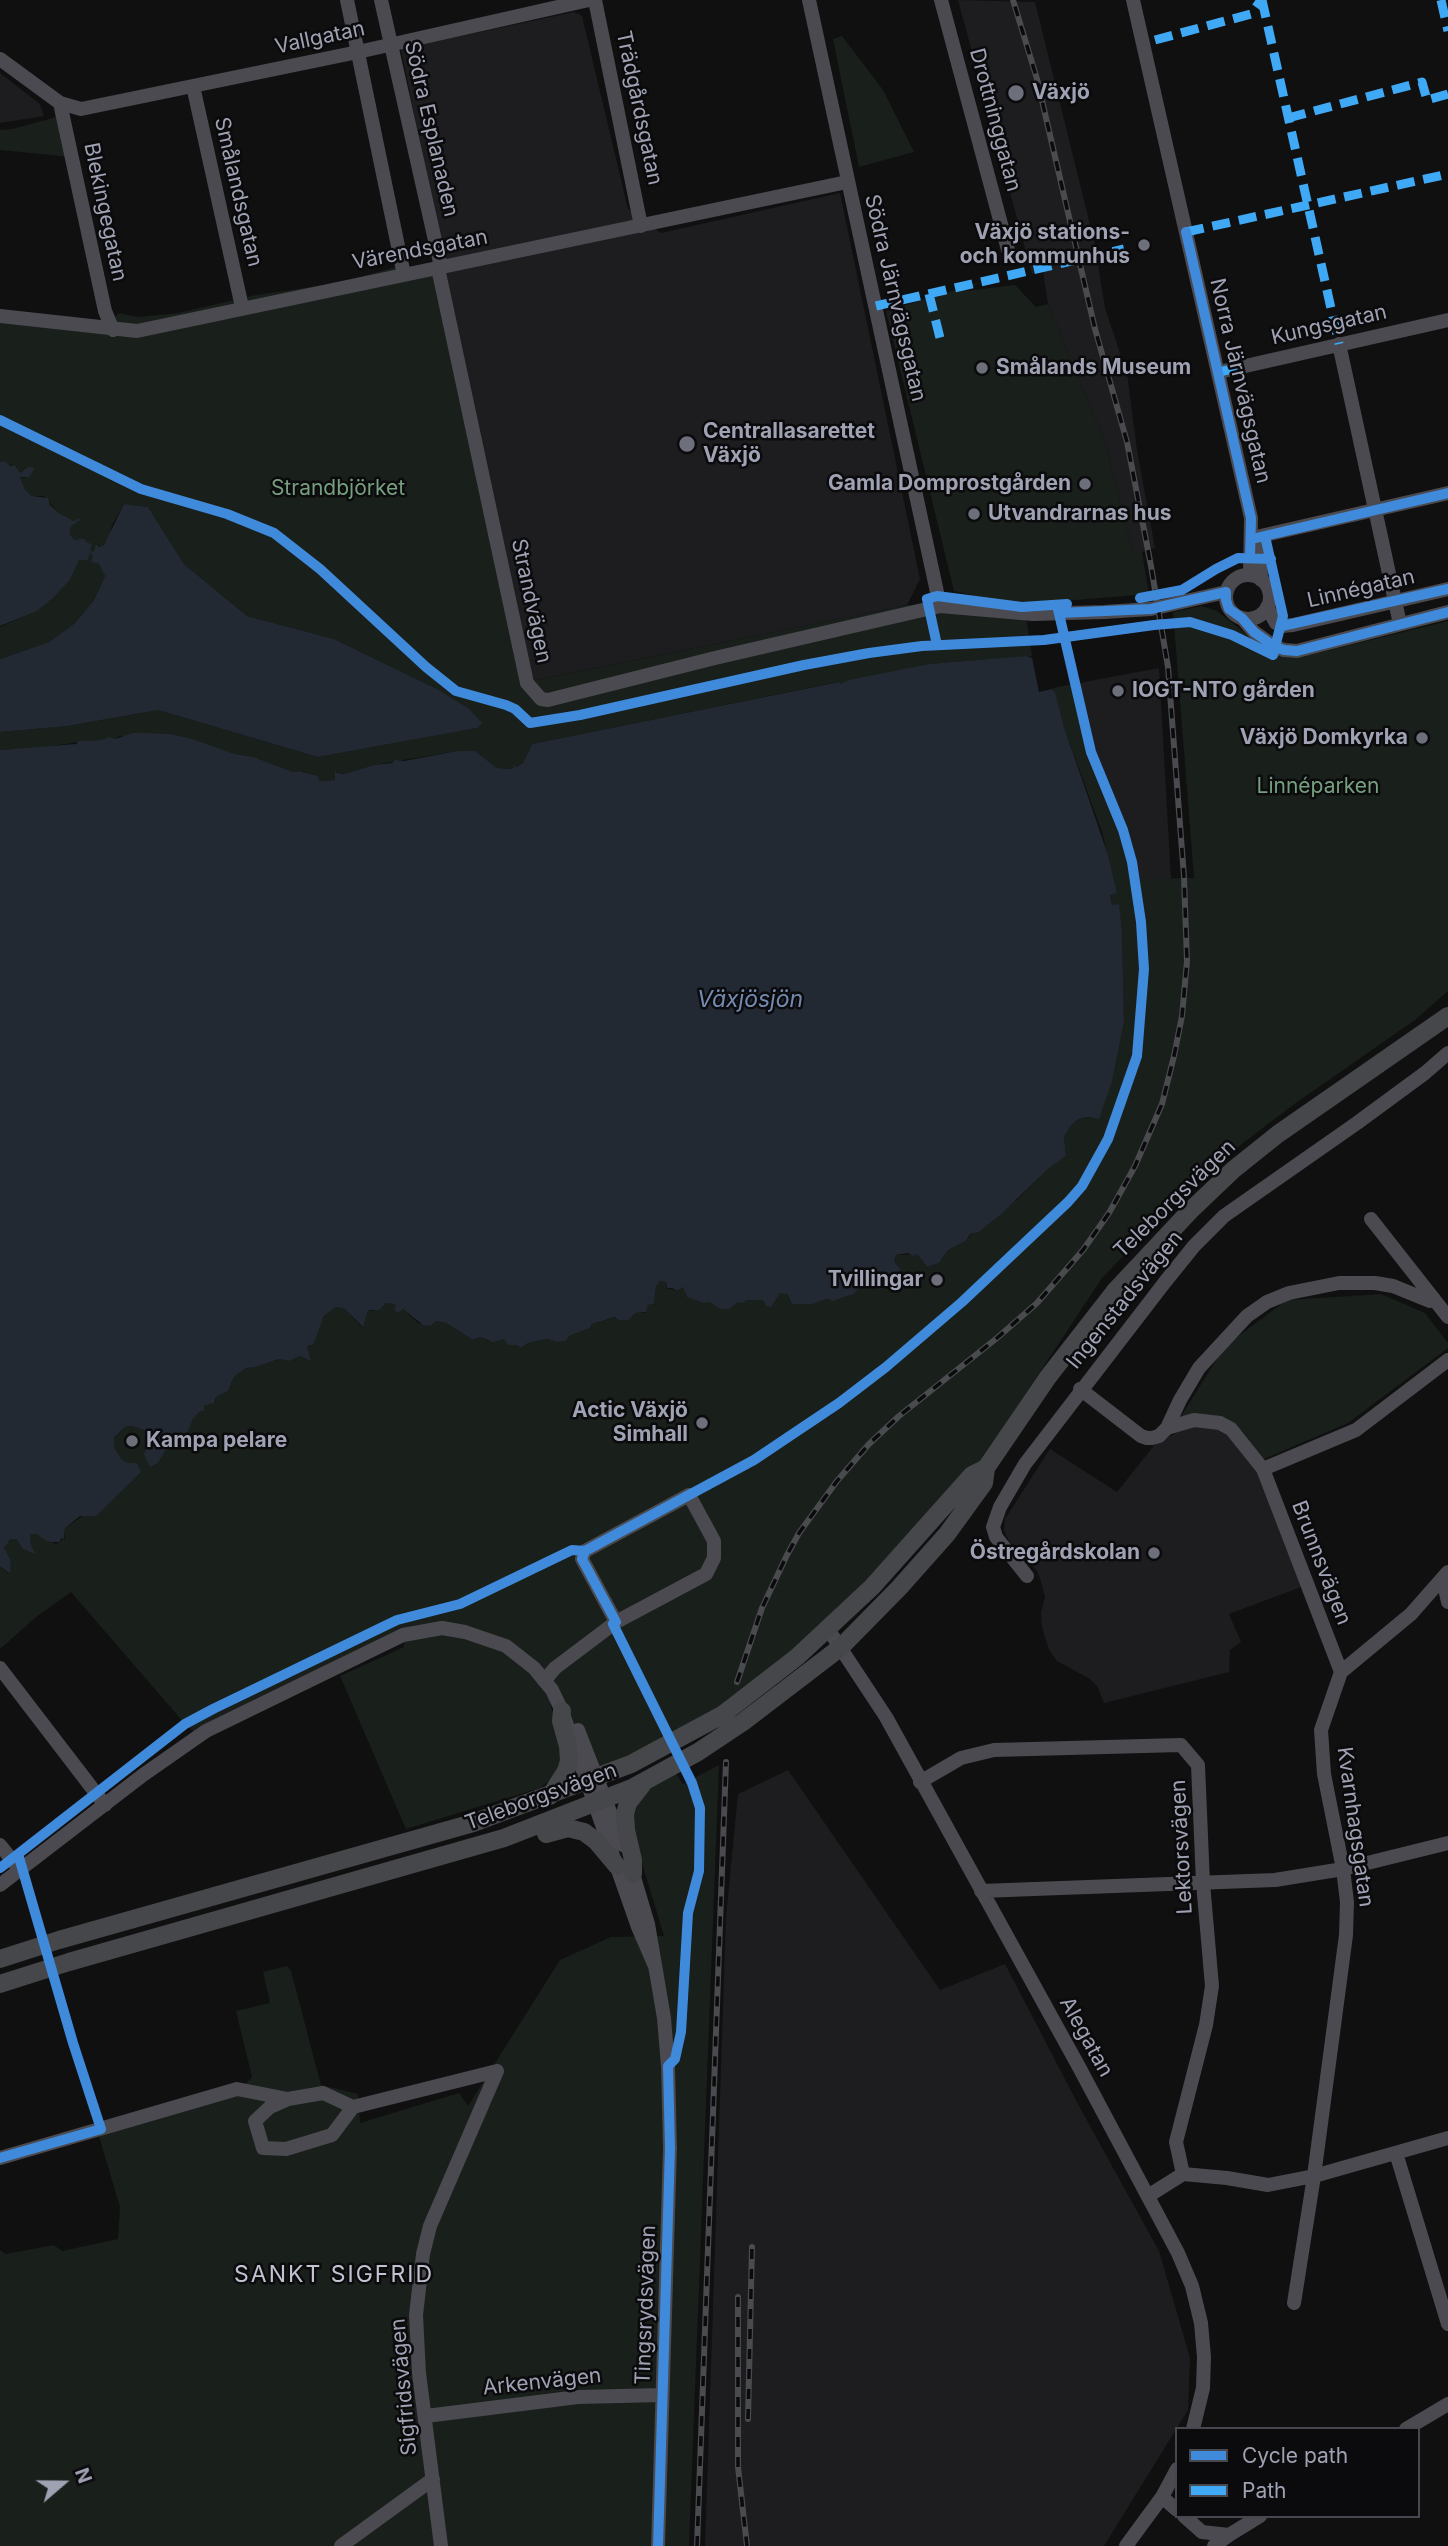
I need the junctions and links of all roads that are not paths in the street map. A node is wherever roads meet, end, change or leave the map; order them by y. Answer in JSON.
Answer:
{"nodes":[{"id":1,"x":347,"y":0,"type":"edge"},
{"id":2,"x":382,"y":0,"type":"edge"},
{"id":3,"x":589,"y":0,"type":"edge"},
{"id":4,"x":595,"y":0,"type":"edge"},
{"id":5,"x":809,"y":0,"type":"edge"},
{"id":6,"x":941,"y":0,"type":"edge"},
{"id":7,"x":1133,"y":0,"type":"edge"},
{"id":8,"x":390,"y":44,"type":"junction"},
{"id":9,"x":358,"y":52,"type":"junction"},
{"id":10,"x":0,"y":59,"type":"edge"},
{"id":11,"x":193,"y":86,"type":"junction"},
{"id":12,"x":60,"y":103,"type":"junction"},
{"id":13,"x":847,"y":182,"type":"junction"},
{"id":14,"x":641,"y":226,"type":"junction"},
{"id":15,"x":1008,"y":250,"type":"dead end"},
{"id":16,"x":440,"y":268,"type":"junction"},
{"id":17,"x":404,"y":275,"type":"junction"},
{"id":18,"x":243,"y":307,"type":"junction"},
{"id":19,"x":0,"y":316,"type":"edge"},
{"id":20,"x":1448,"y":320,"type":"edge"},
{"id":21,"x":113,"y":330,"type":"junction"},
{"id":22,"x":1339,"y":344,"type":"junction"},
{"id":23,"x":1219,"y":372,"type":"junction"},
{"id":24,"x":1448,"y":493,"type":"edge"},
{"id":25,"x":1375,"y":510,"type":"junction"},
{"id":26,"x":1252,"y":538,"type":"junction"},
{"id":27,"x":1256,"y":578,"type":"junction"},
{"id":28,"x":1448,"y":589,"type":"edge"},
{"id":29,"x":1226,"y":592,"type":"junction"},
{"id":30,"x":1396,"y":600,"type":"junction"},
{"id":31,"x":940,"y":606,"type":"junction"},
{"id":32,"x":1267,"y":607,"type":"junction"},
{"id":33,"x":1448,"y":612,"type":"edge"},
{"id":34,"x":1242,"y":618,"type":"junction"},
{"id":35,"x":1400,"y":624,"type":"junction"},
{"id":36,"x":1448,"y":1016,"type":"edge"},
{"id":37,"x":1448,"y":1053,"type":"edge"},
{"id":38,"x":1371,"y":1219,"type":"dead end"},
{"id":39,"x":1434,"y":1299,"type":"junction"},
{"id":40,"x":1448,"y":1317,"type":"edge"},
{"id":41,"x":1448,"y":1360,"type":"edge"},
{"id":42,"x":1080,"y":1389,"type":"junction"},
{"id":43,"x":1167,"y":1428,"type":"junction"},
{"id":44,"x":986,"y":1468,"type":"junction"},
{"id":45,"x":1263,"y":1469,"type":"junction"},
{"id":46,"x":1027,"y":1576,"type":"dead end"},
{"id":47,"x":1446,"y":1576,"type":"edge"},
{"id":48,"x":1448,"y":1602,"type":"edge"},
{"id":49,"x":616,"y":1622,"type":"junction"},
{"id":50,"x":828,"y":1629,"type":"junction"},
{"id":51,"x":841,"y":1647,"type":"junction"},
{"id":52,"x":0,"y":1668,"type":"edge"},
{"id":53,"x":1341,"y":1672,"type":"junction"},
{"id":54,"x":545,"y":1680,"type":"junction"},
{"id":55,"x":560,"y":1704,"type":"junction"},
{"id":56,"x":592,"y":1780,"type":"junction"},
{"id":57,"x":645,"y":1782,"type":"junction"},
{"id":58,"x":920,"y":1782,"type":"junction"},
{"id":59,"x":550,"y":1796,"type":"junction"},
{"id":60,"x":601,"y":1802,"type":"junction"},
{"id":61,"x":105,"y":1805,"type":"junction"},
{"id":62,"x":504,"y":1838,"type":"junction"},
{"id":63,"x":1448,"y":1843,"type":"edge"},
{"id":64,"x":0,"y":1845,"type":"edge"},
{"id":65,"x":1343,"y":1869,"type":"junction"},
{"id":66,"x":20,"y":1870,"type":"junction"},
{"id":67,"x":625,"y":1870,"type":"junction"},
{"id":68,"x":1203,"y":1882,"type":"junction"},
{"id":69,"x":0,"y":1885,"type":"edge"},
{"id":70,"x":981,"y":1891,"type":"junction"},
{"id":71,"x":0,"y":1958,"type":"edge"},
{"id":72,"x":0,"y":1984,"type":"edge"},
{"id":73,"x":288,"y":2099,"type":"junction"},
{"id":74,"x":353,"y":2107,"type":"junction"},
{"id":75,"x":1448,"y":2137,"type":"edge"},
{"id":76,"x":1396,"y":2153,"type":"junction"},
{"id":77,"x":0,"y":2158,"type":"edge"},
{"id":78,"x":1183,"y":2174,"type":"junction"},
{"id":79,"x":1314,"y":2176,"type":"junction"},
{"id":80,"x":1148,"y":2196,"type":"junction"},
{"id":81,"x":1294,"y":2302,"type":"dead end"},
{"id":82,"x":1445,"y":2303,"type":"edge"},
{"id":83,"x":1448,"y":2324,"type":"edge"},
{"id":84,"x":662,"y":2395,"type":"junction"},
{"id":85,"x":1448,"y":2404,"type":"edge"},
{"id":86,"x":426,"y":2416,"type":"junction"},
{"id":87,"x":1194,"y":2427,"type":"edge"},
{"id":88,"x":1409,"y":2427,"type":"edge"},
{"id":89,"x":1175,"y":2473,"type":"edge"},
{"id":90,"x":433,"y":2479,"type":"junction"},
{"id":91,"x":1162,"y":2497,"type":"junction"},
{"id":92,"x":1175,"y":2508,"type":"edge"},
{"id":93,"x":1186,"y":2518,"type":"edge"},
{"id":94,"x":1257,"y":2518,"type":"edge"},
{"id":95,"x":1228,"y":2535,"type":"junction"},
{"id":96,"x":341,"y":2546,"type":"edge"},
{"id":97,"x":441,"y":2546,"type":"edge"},
{"id":98,"x":658,"y":2546,"type":"edge"},
{"id":99,"x":1126,"y":2546,"type":"edge"},
{"id":100,"x":1214,"y":2546,"type":"edge"}],
"edges":[{"from":1,"to":9,"type":"street"},
{"from":2,"to":8,"type":"street","name":"Södra Esplanaden"},
{"from":3,"to":8,"type":"street","name":"Vallgatan"},
{"from":4,"to":14,"type":"street","name":"Trädgårdsgatan"},
{"from":5,"to":13,"type":"street","name":"Södra Järnvägsgatan"},
{"from":6,"to":15,"type":"street","name":"Drottninggatan"},
{"from":7,"to":23,"type":"street","name":"Norra Järnvägsgatan"},
{"from":8,"to":9,"type":"street","name":"Vallgatan"},
{"from":8,"to":16,"type":"street","name":"Södra Esplanaden"},
{"from":9,"to":11,"type":"street","name":"Vallgatan"},
{"from":9,"to":17,"type":"street"},
{"from":10,"to":12,"type":"street"},
{"from":11,"to":12,"type":"street","name":"Vallgatan"},
{"from":11,"to":18,"type":"street","name":"Smålandsgatan"},
{"from":12,"to":21,"type":"street","name":"Blekingegatan"},
{"from":13,"to":14,"type":"street","name":"Värendsgatan"},
{"from":13,"to":31,"type":"street","name":"Södra Järnvägsgatan"},
{"from":14,"to":16,"type":"street","name":"Värendsgatan"},
{"from":16,"to":17,"type":"street","name":"Värendsgatan"},
{"from":16,"to":31,"type":"street","name":"Strandvägen"},
{"from":17,"to":18,"type":"street","name":"Värendsgatan"},
{"from":18,"to":21,"type":"street","name":"Värendsgatan"},
{"from":19,"to":21,"type":"street","name":"Värendsgatan"},
{"from":20,"to":22,"type":"street","name":"Kungsgatan"},
{"from":22,"to":23,"type":"street","name":"Kungsgatan"},
{"from":22,"to":25,"type":"street"},
{"from":23,"to":26,"type":"street","name":"Norra Järnvägsgatan"},
{"from":24,"to":25,"type":"street"},
{"from":25,"to":26,"type":"street"},
{"from":25,"to":30,"type":"street"},
{"from":26,"to":27,"type":"street","name":"Norra Järnvägsgatan"},
{"from":27,"to":29,"type":"street"},
{"from":27,"to":32,"type":"street"},
{"from":28,"to":30,"type":"street","name":"Linnégatan"},
{"from":29,"to":31,"type":"street","name":"Strandvägen"},
{"from":29,"to":34,"type":"street"},
{"from":30,"to":32,"type":"street","name":"Linnégatan"},
{"from":30,"to":35,"type":"street"},
{"from":32,"to":34,"type":"street"},
{"from":33,"to":35,"type":"street","name":"Linnégatan"},
{"from":34,"to":35,"type":"street","name":"Linnégatan"},
{"from":36,"to":44,"type":"main road","name":"Teleborgsvägen"},
{"from":37,"to":42,"type":"street","name":"Ingenstadsvägen"},
{"from":38,"to":39,"type":"street"},
{"from":39,"to":40,"type":"street"},
{"from":39,"to":43,"type":"street"},
{"from":41,"to":45,"type":"street"},
{"from":42,"to":43,"type":"street","name":"Brunnsvägen"},
{"from":42,"to":46,"type":"street","name":"Ingenstadsvägen"},
{"from":43,"to":45,"type":"street","name":"Brunnsvägen"},
{"from":44,"to":50,"type":"main road","name":"Teleborgsvägen"},
{"from":44,"to":51,"type":"main road","name":"Teleborgsvägen"},
{"from":45,"to":53,"type":"street","name":"Brunnsvägen"},
{"from":47,"to":48,"type":"street"},
{"from":47,"to":53,"type":"street"},
{"from":49,"to":49,"type":"street"},
{"from":49,"to":54,"type":"street"},
{"from":50,"to":51,"type":"street","name":"Alegatan"},
{"from":50,"to":56,"type":"main road","name":"Teleborgsvägen"},
{"from":51,"to":57,"type":"main road","name":"Teleborgsvägen"},
{"from":51,"to":58,"type":"street","name":"Alegatan"},
{"from":52,"to":61,"type":"street"},
{"from":53,"to":65,"type":"street","name":"Kvarnhagsgatan"},
{"from":54,"to":55,"type":"street","name":"Tingsrydsvägen"},
{"from":54,"to":61,"type":"street","name":"Tingsrydsvägen"},
{"from":55,"to":56,"type":"street","name":"Tingsrydsvägen"},
{"from":55,"to":59,"type":"main road"},
{"from":56,"to":59,"type":"main road","name":"Teleborgsvägen"},
{"from":56,"to":60,"type":"street","name":"Tingsrydsvägen"},
{"from":57,"to":60,"type":"main road","name":"Teleborgsvägen"},
{"from":57,"to":67,"type":"main road"},
{"from":58,"to":68,"type":"street","name":"Lektorsvägen"},
{"from":58,"to":70,"type":"street","name":"Alegatan"},
{"from":59,"to":71,"type":"main road","name":"Teleborgsvägen"},
{"from":60,"to":62,"type":"main road","name":"Teleborgsvägen"},
{"from":60,"to":67,"type":"street","name":"Tingsrydsvägen"},
{"from":61,"to":66,"type":"street","name":"Tingsrydsvägen"},
{"from":62,"to":67,"type":"main road"},
{"from":62,"to":72,"type":"main road","name":"Teleborgsvägen"},
{"from":63,"to":65,"type":"street"},
{"from":64,"to":66,"type":"street"},
{"from":65,"to":68,"type":"street"},
{"from":65,"to":79,"type":"street","name":"Kvarnhagsgatan"},
{"from":66,"to":69,"type":"street","name":"Tingsrydsvägen"},
{"from":67,"to":84,"type":"street","name":"Tingsrydsvägen"},
{"from":68,"to":70,"type":"street"},
{"from":68,"to":78,"type":"street","name":"Lektorsvägen"},
{"from":70,"to":80,"type":"street","name":"Alegatan"},
{"from":73,"to":74,"type":"street"},
{"from":73,"to":74,"type":"street"},
{"from":73,"to":77,"type":"street"},
{"from":74,"to":86,"type":"street","name":"Sigfridsvägen"},
{"from":75,"to":76,"type":"street"},
{"from":76,"to":79,"type":"street"},
{"from":76,"to":82,"type":"street"},
{"from":78,"to":79,"type":"street"},
{"from":78,"to":80,"type":"street"},
{"from":79,"to":81,"type":"street","name":"Kvarnhagsgatan"},
{"from":80,"to":87,"type":"street","name":"Alegatan"},
{"from":82,"to":83,"type":"street"},
{"from":84,"to":86,"type":"street","name":"Arkenvägen"},
{"from":84,"to":98,"type":"street","name":"Tingsrydsvägen"},
{"from":85,"to":88,"type":"street"},
{"from":86,"to":90,"type":"street","name":"Sigfridsvägen"},
{"from":89,"to":91,"type":"street"},
{"from":90,"to":96,"type":"street"},
{"from":90,"to":97,"type":"street","name":"Sigfridsvägen"},
{"from":91,"to":92,"type":"street"},
{"from":91,"to":99,"type":"street"},
{"from":93,"to":95,"type":"street"},
{"from":94,"to":95,"type":"street"},
{"from":95,"to":100,"type":"street"}]}
